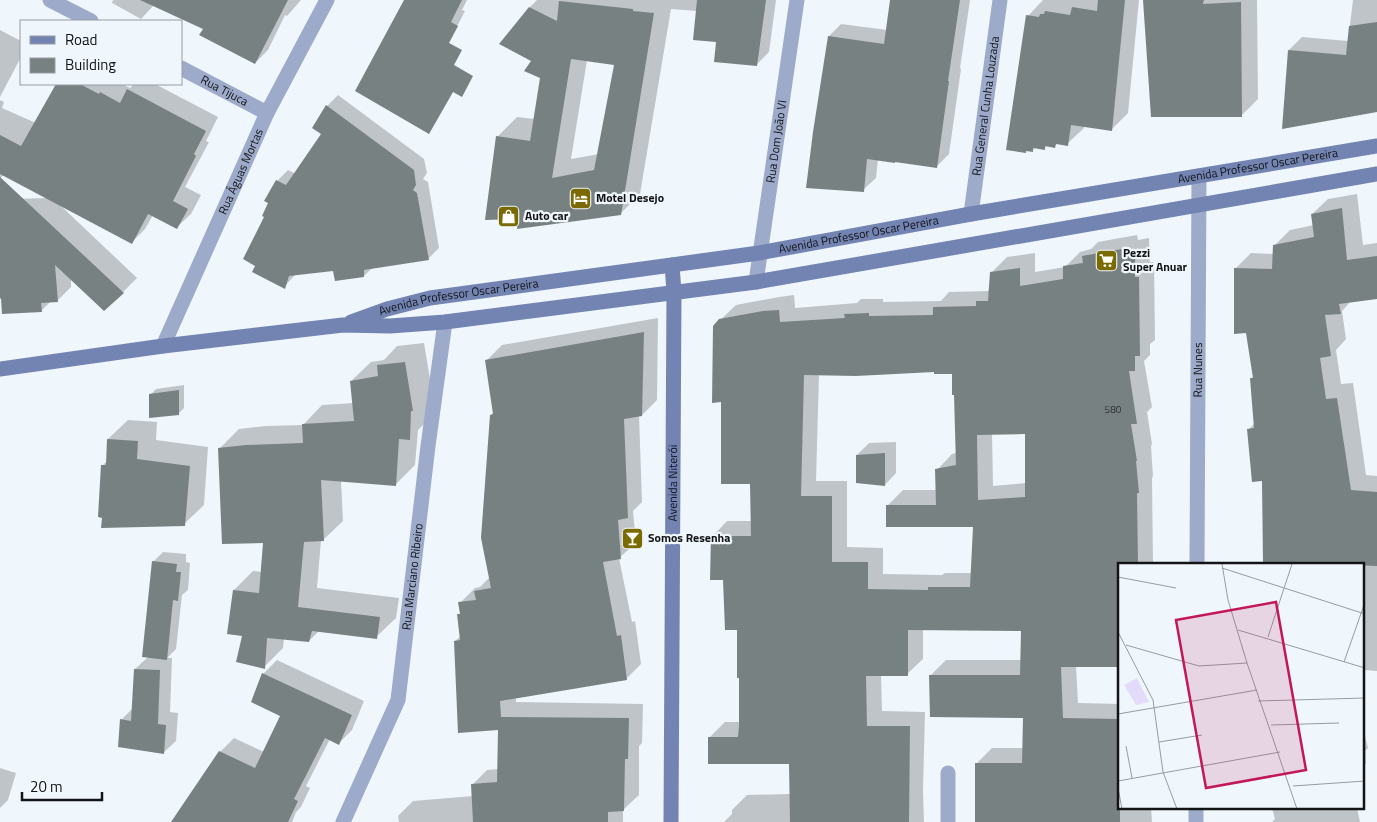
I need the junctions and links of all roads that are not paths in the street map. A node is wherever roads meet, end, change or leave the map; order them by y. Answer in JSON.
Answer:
{"nodes":[{"id":1,"x":50,"y":0,"type":"edge"},
{"id":2,"x":327,"y":0,"type":"edge"},
{"id":3,"x":798,"y":0,"type":"edge"},
{"id":4,"x":1000,"y":0,"type":"edge"},
{"id":5,"x":89,"y":20,"type":"edge"},
{"id":6,"x":182,"y":69,"type":"edge"},
{"id":7,"x":267,"y":113,"type":"junction"},
{"id":8,"x":1377,"y":146,"type":"edge"},
{"id":9,"x":1377,"y":174,"type":"edge"},
{"id":10,"x":1199,"y":176,"type":"junction"},
{"id":11,"x":1199,"y":205,"type":"junction"},
{"id":12,"x":971,"y":214,"type":"junction"},
{"id":13,"x":759,"y":252,"type":"junction"},
{"id":14,"x":672,"y":266,"type":"junction"},
{"id":15,"x":756,"y":282,"type":"junction"},
{"id":16,"x":674,"y":292,"type":"junction"},
{"id":17,"x":445,"y":322,"type":"junction"},
{"id":18,"x":342,"y":325,"type":"junction"},
{"id":19,"x":163,"y":346,"type":"junction"},
{"id":20,"x":0,"y":369,"type":"edge"},
{"id":21,"x":1197,"y":563,"type":"edge"},
{"id":22,"x":948,"y":773,"type":"dead end"},
{"id":23,"x":343,"y":822,"type":"edge"},
{"id":24,"x":671,"y":822,"type":"edge"},
{"id":25,"x":948,"y":822,"type":"edge"}],
"edges":[{"from":1,"to":5,"type":"street"},
{"from":2,"to":7,"type":"street","name":"Rua Águas Mortas"},
{"from":3,"to":13,"type":"street","name":"Rua Dom João VI"},
{"from":4,"to":12,"type":"street","name":"Rua General Cunha Louzada"},
{"from":6,"to":7,"type":"street","name":"Rua Tijuca"},
{"from":7,"to":19,"type":"street","name":"Rua Águas Mortas"},
{"from":8,"to":10,"type":"main road","name":"Avenida Professor Oscar Pereira"},
{"from":9,"to":11,"type":"main road","name":"Avenida Professor Oscar Pereira"},
{"from":10,"to":11,"type":"street","name":"Rua Nunes"},
{"from":10,"to":12,"type":"main road","name":"Avenida Professor Oscar Pereira"},
{"from":11,"to":15,"type":"main road","name":"Avenida Professor Oscar Pereira"},
{"from":11,"to":21,"type":"street","name":"Rua Nunes"},
{"from":12,"to":13,"type":"main road","name":"Avenida Professor Oscar Pereira"},
{"from":13,"to":14,"type":"main road","name":"Avenida Professor Oscar Pereira"},
{"from":13,"to":15,"type":"street","name":"Rua Dom João VI"},
{"from":14,"to":16,"type":"main road","name":"Avenida Niterói"},
{"from":14,"to":18,"type":"main road","name":"Avenida Professor Oscar Pereira"},
{"from":15,"to":16,"type":"main road","name":"Avenida Professor Oscar Pereira"},
{"from":16,"to":17,"type":"main road","name":"Avenida Professor Oscar Pereira"},
{"from":16,"to":24,"type":"main road","name":"Avenida Niterói"},
{"from":17,"to":18,"type":"main road","name":"Avenida Professor Oscar Pereira"},
{"from":17,"to":23,"type":"street","name":"Rua Marciano Ribeiro"},
{"from":18,"to":19,"type":"main road","name":"Avenida Professor Oscar Pereira"},
{"from":19,"to":20,"type":"main road","name":"Avenida Professor Oscar Pereira"},
{"from":22,"to":25,"type":"street"}]}
